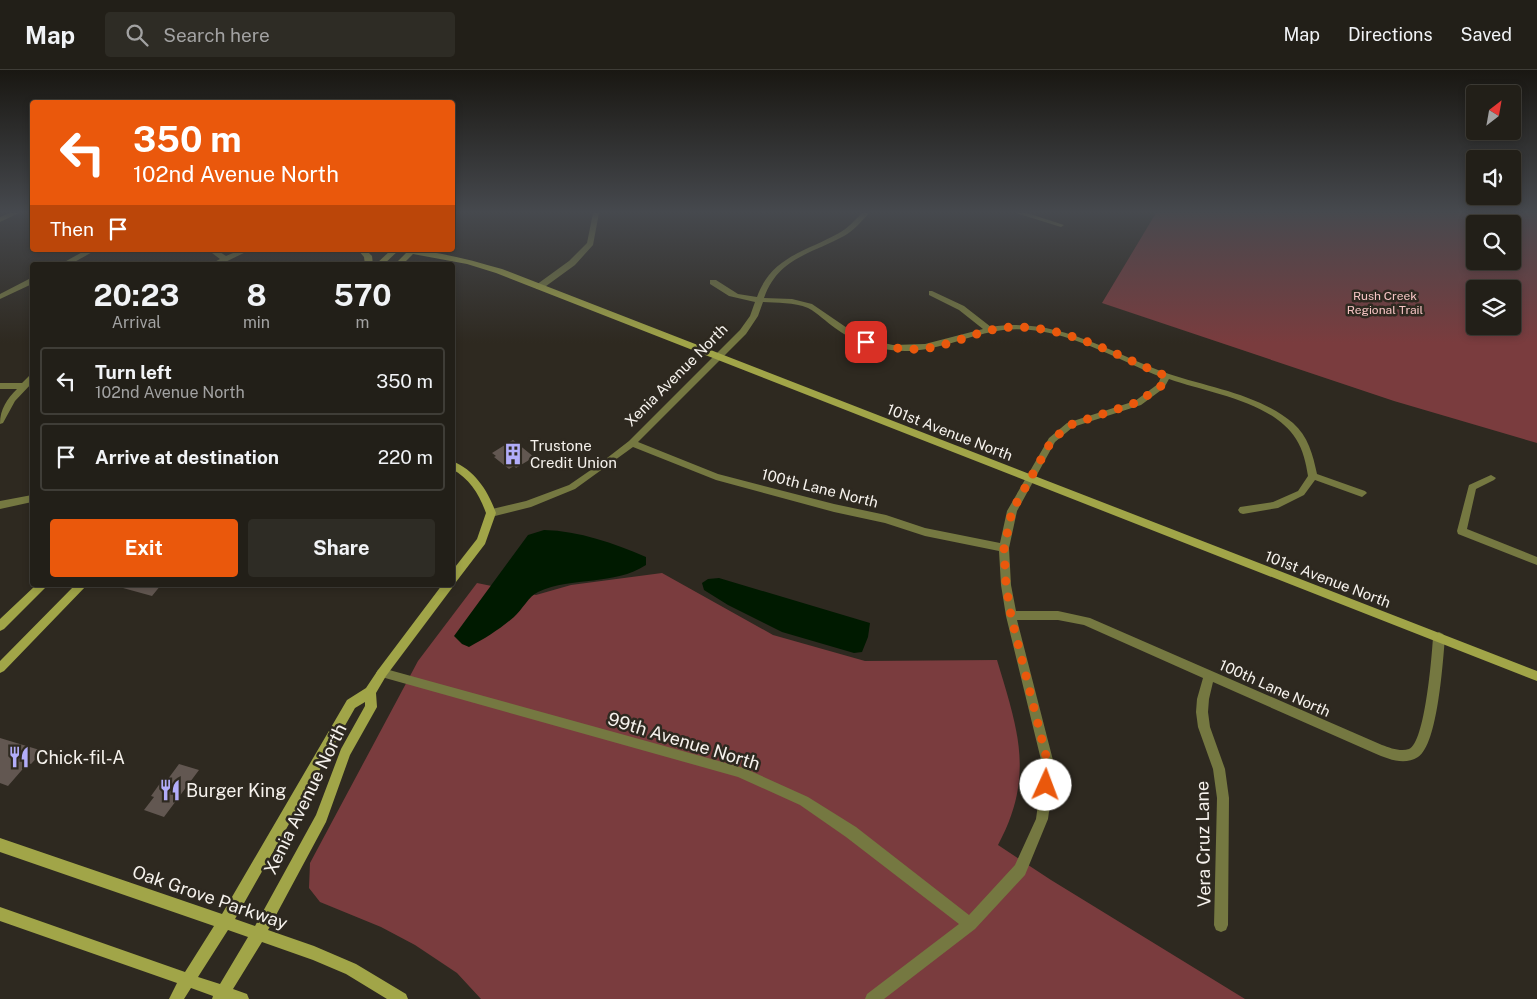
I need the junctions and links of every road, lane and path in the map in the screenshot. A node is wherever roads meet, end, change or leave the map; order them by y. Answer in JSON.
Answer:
{"nodes":[{"id":1,"x":222,"y":256,"type":"edge"},
{"id":2,"x":232,"y":256,"type":"edge"},
{"id":3,"x":441,"y":256,"type":"edge"},
{"id":4,"x":578,"y":256,"type":"edge"},
{"id":5,"x":796,"y":256,"type":"edge"},
{"id":6,"x":226,"y":259,"type":"junction"},
{"id":7,"x":220,"y":262,"type":"edge"},
{"id":8,"x":30,"y":282,"type":"edge"},
{"id":9,"x":713,"y":282,"type":"dead end"},
{"id":10,"x":539,"y":287,"type":"junction"},
{"id":11,"x":932,"y":293,"type":"dead end"},
{"id":12,"x":0,"y":297,"type":"edge"},
{"id":13,"x":762,"y":298,"type":"junction"},
{"id":14,"x":988,"y":329,"type":"junction"},
{"id":15,"x":720,"y":357,"type":"junction"},
{"id":16,"x":1166,"y":376,"type":"junction"},
{"id":17,"x":30,"y":380,"type":"edge"},
{"id":18,"x":0,"y":386,"type":"edge"},
{"id":19,"x":22,"y":386,"type":"junction"},
{"id":20,"x":1288,"y":412,"type":"dead end"},
{"id":21,"x":1278,"y":417,"type":"junction"},
{"id":22,"x":0,"y":421,"type":"edge"},
{"id":23,"x":632,"y":443,"type":"junction"},
{"id":24,"x":455,"y":466,"type":"edge"},
{"id":25,"x":1313,"y":476,"type":"junction"},
{"id":26,"x":1030,"y":478,"type":"junction"},
{"id":27,"x":1490,"y":478,"type":"dead end"},
{"id":28,"x":1362,"y":493,"type":"dead end"},
{"id":29,"x":30,"y":499,"type":"edge"},
{"id":30,"x":0,"y":504,"type":"edge"},
{"id":31,"x":1243,"y":510,"type":"dead end"},
{"id":32,"x":492,"y":512,"type":"junction"},
{"id":33,"x":1004,"y":548,"type":"junction"},
{"id":34,"x":1537,"y":561,"type":"edge"},
{"id":35,"x":455,"y":575,"type":"edge"},
{"id":36,"x":40,"y":587,"type":"edge"},
{"id":37,"x":80,"y":587,"type":"edge"},
{"id":38,"x":446,"y":587,"type":"edge"},
{"id":39,"x":1011,"y":616,"type":"junction"},
{"id":40,"x":0,"y":626,"type":"edge"},
{"id":41,"x":1439,"y":637,"type":"junction"},
{"id":42,"x":0,"y":668,"type":"edge"},
{"id":43,"x":382,"y":673,"type":"junction"},
{"id":44,"x":1209,"y":676,"type":"junction"},
{"id":45,"x":1537,"y":676,"type":"edge"},
{"id":46,"x":370,"y":692,"type":"junction"},
{"id":47,"x":0,"y":844,"type":"edge"},
{"id":48,"x":0,"y":914,"type":"edge"},
{"id":49,"x":224,"y":922,"type":"junction"},
{"id":50,"x":970,"y":924,"type":"junction"},
{"id":51,"x":1221,"y":925,"type":"dead end"},
{"id":52,"x":259,"y":933,"type":"junction"},
{"id":53,"x":188,"y":981,"type":"junction"},
{"id":54,"x":221,"y":996,"type":"edge"},
{"id":55,"x":176,"y":999,"type":"edge"},
{"id":56,"x":242,"y":999,"type":"edge"},
{"id":57,"x":401,"y":999,"type":"edge"},
{"id":58,"x":872,"y":999,"type":"edge"}],
"edges":[{"from":1,"to":6,"type":"street"},
{"from":2,"to":6,"type":"street"},
{"from":3,"to":10,"type":"street","name":"101st Avenue North"},
{"from":4,"to":10,"type":"street"},
{"from":5,"to":13,"type":"street","name":"Xenia Avenue North"},
{"from":6,"to":7,"type":"street"},
{"from":8,"to":12,"type":"street"},
{"from":9,"to":13,"type":"street"},
{"from":10,"to":15,"type":"street","name":"101st Avenue North"},
{"from":11,"to":14,"type":"street"},
{"from":13,"to":14,"type":"street"},
{"from":13,"to":15,"type":"street","name":"Xenia Avenue North"},
{"from":14,"to":16,"type":"street"},
{"from":15,"to":23,"type":"street","name":"Xenia Avenue North"},
{"from":15,"to":26,"type":"street","name":"101st Avenue North"},
{"from":16,"to":21,"type":"street"},
{"from":16,"to":26,"type":"street"},
{"from":17,"to":19,"type":"street"},
{"from":18,"to":19,"type":"street"},
{"from":19,"to":22,"type":"street"},
{"from":20,"to":21,"type":"street"},
{"from":21,"to":25,"type":"street"},
{"from":23,"to":32,"type":"street","name":"Xenia Avenue North"},
{"from":23,"to":33,"type":"street","name":"100th Lane North"},
{"from":24,"to":32,"type":"street"},
{"from":25,"to":28,"type":"street"},
{"from":25,"to":31,"type":"street"},
{"from":26,"to":33,"type":"street"},
{"from":26,"to":41,"type":"street","name":"101st Avenue North"},
{"from":27,"to":34,"type":"street"},
{"from":29,"to":30,"type":"street"},
{"from":32,"to":35,"type":"street"},
{"from":33,"to":39,"type":"street"},
{"from":36,"to":40,"type":"street"},
{"from":37,"to":42,"type":"street"},
{"from":38,"to":43,"type":"street","name":"Xenia Avenue North"},
{"from":39,"to":44,"type":"street","name":"100th Lane North"},
{"from":39,"to":50,"type":"street"},
{"from":41,"to":44,"type":"street","name":"100th Lane North"},
{"from":41,"to":45,"type":"street","name":"101st Avenue North"},
{"from":43,"to":46,"type":"street","name":"Xenia Avenue North"},
{"from":43,"to":50,"type":"street","name":"99th Avenue North"},
{"from":44,"to":51,"type":"street","name":"Vera Cruz Lane"},
{"from":46,"to":49,"type":"street","name":"Xenia Avenue North"},
{"from":46,"to":52,"type":"street","name":"Xenia Avenue North"},
{"from":47,"to":49,"type":"street","name":"Oak Grove Parkway"},
{"from":48,"to":53,"type":"street"},
{"from":49,"to":52,"type":"street","name":"Oak Grove Parkway"},
{"from":49,"to":53,"type":"street","name":"Xenia Avenue North"},
{"from":50,"to":58,"type":"street"},
{"from":52,"to":54,"type":"street","name":"Xenia Avenue North"},
{"from":52,"to":57,"type":"street","name":"Oak Grove Parkway"},
{"from":53,"to":54,"type":"street"},
{"from":53,"to":55,"type":"street","name":"Xenia Avenue North"},
{"from":54,"to":56,"type":"street"}]}
